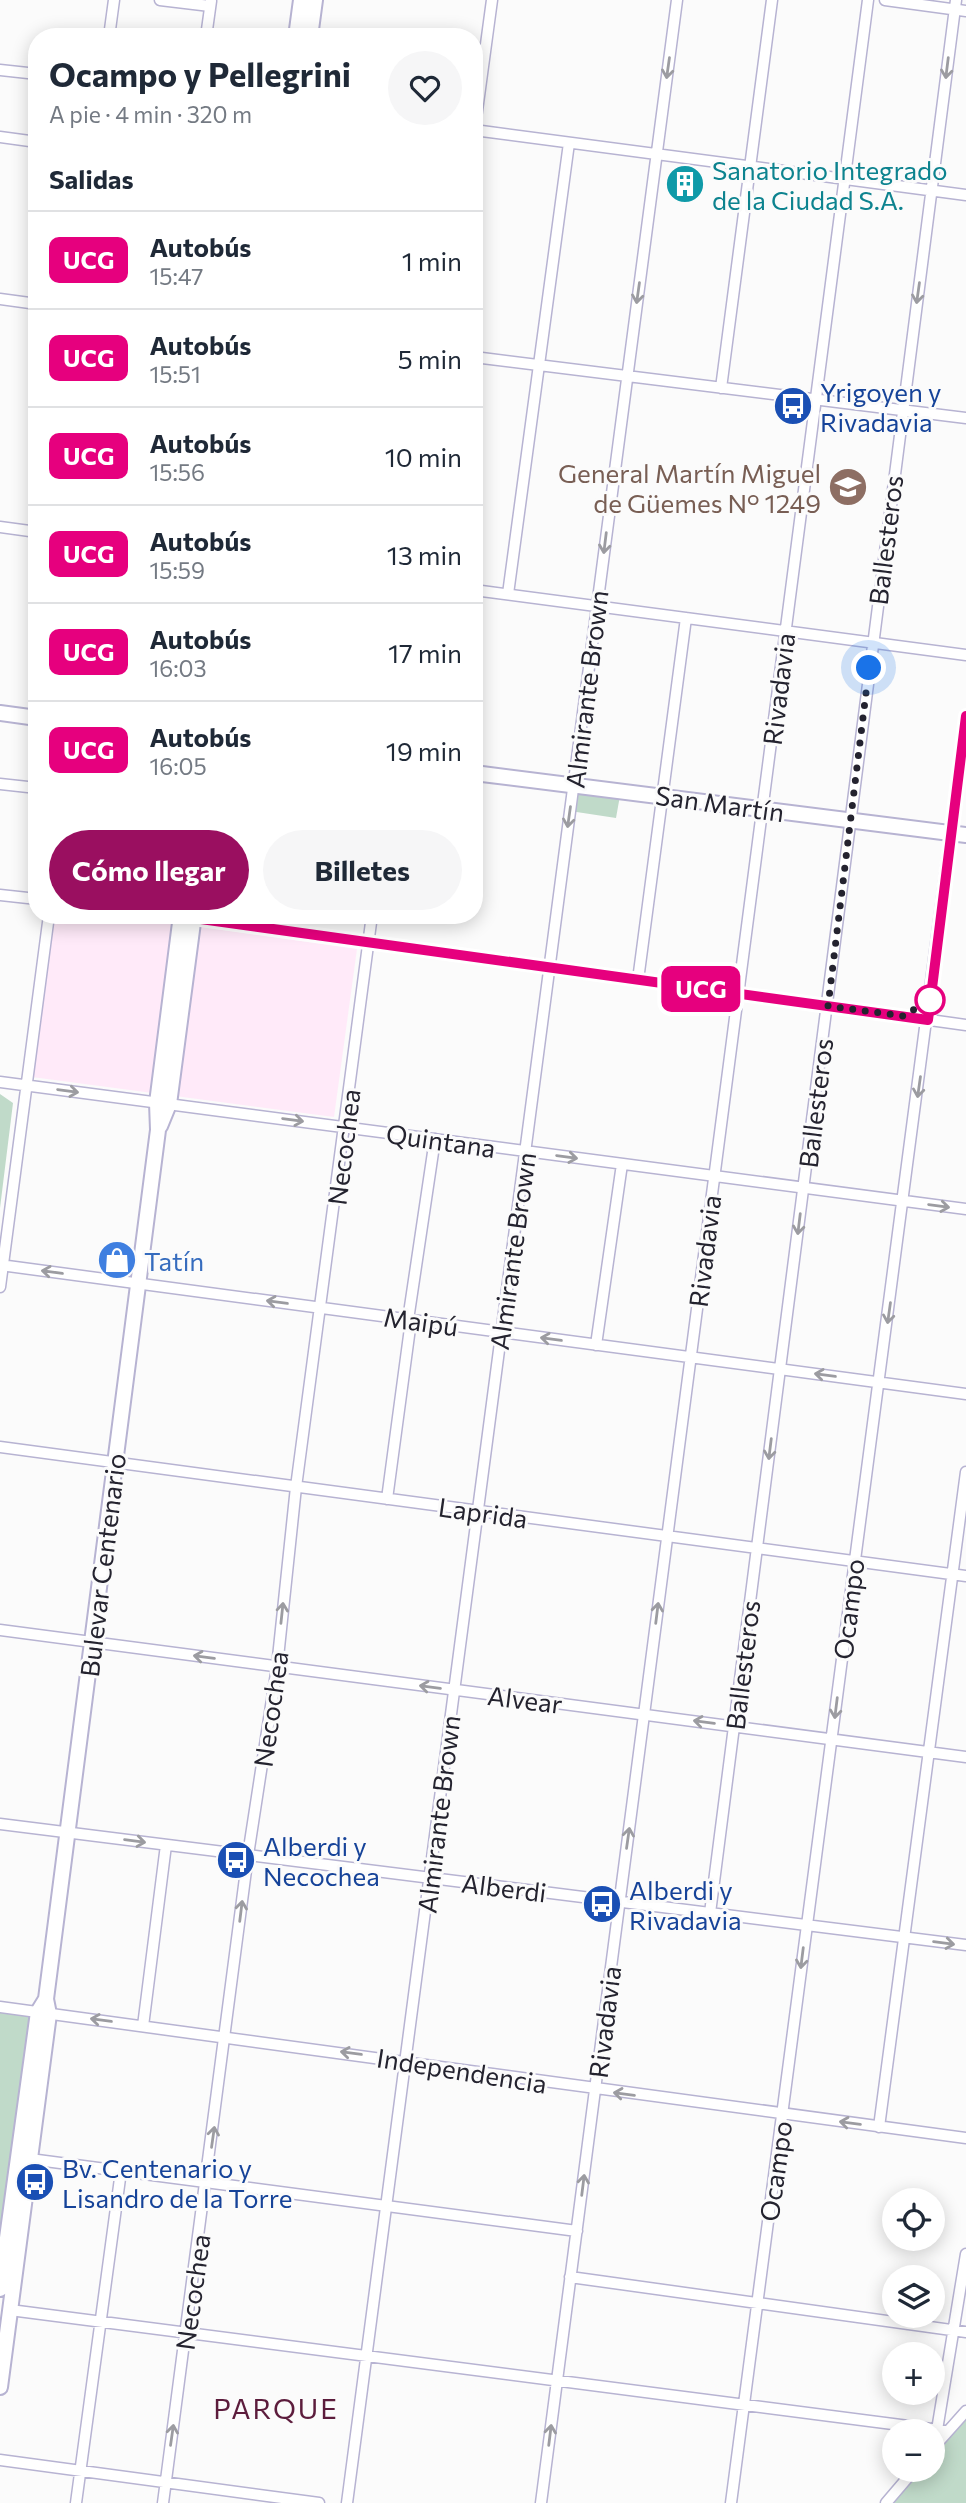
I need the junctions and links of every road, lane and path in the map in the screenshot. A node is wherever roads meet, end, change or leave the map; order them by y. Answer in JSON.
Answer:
{"nodes":[{"id":1,"x":114,"y":0,"type":"edge"},
{"id":2,"x":160,"y":0,"type":"edge"},
{"id":3,"x":301,"y":0,"type":"edge"},
{"id":4,"x":315,"y":0,"type":"edge"},
{"id":5,"x":492,"y":0,"type":"edge"},
{"id":6,"x":677,"y":0,"type":"edge"},
{"id":7,"x":772,"y":0,"type":"edge"},
{"id":8,"x":868,"y":0,"type":"edge"},
{"id":9,"x":885,"y":0,"type":"edge"},
{"id":10,"x":210,"y":3,"type":"edge"},
{"id":11,"x":959,"y":7,"type":"edge"},
{"id":12,"x":110,"y":28,"type":"edge"},
{"id":13,"x":207,"y":28,"type":"edge"},
{"id":14,"x":297,"y":28,"type":"edge"},
{"id":15,"x":311,"y":28,"type":"edge"},
{"id":16,"x":483,"y":66,"type":"edge"},
{"id":17,"x":0,"y":70,"type":"edge"},
{"id":18,"x":28,"y":73,"type":"edge"},
{"id":19,"x":483,"y":132,"type":"edge"},
{"id":20,"x":0,"y":137,"type":"edge"},
{"id":21,"x":28,"y":141,"type":"edge"},
{"id":22,"x":569,"y":143,"type":"junction"},
{"id":23,"x":657,"y":154,"type":"junction"},
{"id":24,"x":750,"y":166,"type":"junction"},
{"id":25,"x":844,"y":179,"type":"junction"},
{"id":26,"x":931,"y":190,"type":"junction"},
{"id":27,"x":966,"y":195,"type":"edge"},
{"id":28,"x":0,"y":299,"type":"edge"},
{"id":29,"x":28,"y":303,"type":"edge"},
{"id":30,"x":483,"y":358,"type":"edge"},
{"id":31,"x":540,"y":365,"type":"junction"},
{"id":32,"x":627,"y":376,"type":"junction"},
{"id":33,"x":721,"y":388,"type":"junction"},
{"id":34,"x":816,"y":399,"type":"junction"},
{"id":35,"x":902,"y":410,"type":"junction"},
{"id":36,"x":966,"y":418,"type":"edge"},
{"id":37,"x":0,"y":527,"type":"edge"},
{"id":38,"x":28,"y":531,"type":"edge"},
{"id":39,"x":483,"y":591,"type":"edge"},
{"id":40,"x":508,"y":594,"type":"junction"},
{"id":41,"x":597,"y":606,"type":"junction"},
{"id":42,"x":687,"y":618,"type":"junction"},
{"id":43,"x":785,"y":631,"type":"junction"},
{"id":44,"x":872,"y":642,"type":"junction"},
{"id":45,"x":966,"y":655,"type":"edge"},
{"id":46,"x":0,"y":713,"type":"edge"},
{"id":47,"x":966,"y":716,"type":"edge"},
{"id":48,"x":28,"y":717,"type":"edge"},
{"id":49,"x":483,"y":774,"type":"edge"},
{"id":50,"x":0,"y":784,"type":"edge"},
{"id":51,"x":575,"y":784,"type":"junction"},
{"id":52,"x":28,"y":787,"type":"edge"},
{"id":53,"x":663,"y":795,"type":"junction"},
{"id":54,"x":762,"y":808,"type":"junction"},
{"id":55,"x":848,"y":820,"type":"junction"},
{"id":56,"x":959,"y":834,"type":"edge"},
{"id":57,"x":0,"y":895,"type":"edge"},
{"id":58,"x":28,"y":898,"type":"edge"},
{"id":59,"x":48,"y":924,"type":"edge"},
{"id":60,"x":183,"y":924,"type":"edge"},
{"id":61,"x":241,"y":924,"type":"edge"},
{"id":62,"x":371,"y":924,"type":"edge"},
{"id":63,"x":369,"y":942,"type":"junction"},
{"id":64,"x":549,"y":967,"type":"junction"},
{"id":65,"x":638,"y":979,"type":"junction"},
{"id":66,"x":738,"y":994,"type":"junction"},
{"id":67,"x":828,"y":1006,"type":"junction"},
{"id":68,"x":928,"y":1020,"type":"junction"},
{"id":69,"x":966,"y":1025,"type":"edge"},
{"id":70,"x":0,"y":1082,"type":"edge"},
{"id":71,"x":26,"y":1085,"type":"junction"},
{"id":72,"x":163,"y":1103,"type":"junction"},
{"id":73,"x":346,"y":1128,"type":"junction"},
{"id":74,"x":435,"y":1139,"type":"junction"},
{"id":75,"x":525,"y":1151,"type":"junction"},
{"id":76,"x":622,"y":1164,"type":"junction"},
{"id":77,"x":714,"y":1176,"type":"junction"},
{"id":78,"x":804,"y":1188,"type":"junction"},
{"id":79,"x":904,"y":1201,"type":"junction"},
{"id":80,"x":966,"y":1209,"type":"edge"},
{"id":81,"x":1,"y":1266,"type":"edge"},
{"id":82,"x":138,"y":1284,"type":"junction"},
{"id":83,"x":0,"y":1287,"type":"edge"},
{"id":84,"x":321,"y":1308,"type":"junction"},
{"id":85,"x":408,"y":1320,"type":"junction"},
{"id":86,"x":501,"y":1332,"type":"junction"},
{"id":87,"x":596,"y":1345,"type":"junction"},
{"id":88,"x":691,"y":1357,"type":"junction"},
{"id":89,"x":780,"y":1369,"type":"junction"},
{"id":90,"x":880,"y":1382,"type":"junction"},
{"id":91,"x":966,"y":1394,"type":"edge"},
{"id":92,"x":0,"y":1447,"type":"edge"},
{"id":93,"x":115,"y":1462,"type":"junction"},
{"id":94,"x":966,"y":1472,"type":"edge"},
{"id":95,"x":296,"y":1487,"type":"junction"},
{"id":96,"x":387,"y":1499,"type":"junction"},
{"id":97,"x":478,"y":1511,"type":"junction"},
{"id":98,"x":667,"y":1536,"type":"junction"},
{"id":99,"x":757,"y":1548,"type":"junction"},
{"id":100,"x":854,"y":1561,"type":"junction"},
{"id":101,"x":951,"y":1574,"type":"junction"},
{"id":102,"x":966,"y":1576,"type":"edge"},
{"id":103,"x":0,"y":1630,"type":"edge"},
{"id":104,"x":92,"y":1642,"type":"junction"},
{"id":105,"x":277,"y":1667,"type":"junction"},
{"id":106,"x":454,"y":1690,"type":"junction"},
{"id":107,"x":644,"y":1715,"type":"junction"},
{"id":108,"x":734,"y":1726,"type":"junction"},
{"id":109,"x":832,"y":1739,"type":"junction"},
{"id":110,"x":929,"y":1752,"type":"junction"},
{"id":111,"x":966,"y":1756,"type":"edge"},
{"id":112,"x":0,"y":1824,"type":"edge"},
{"id":113,"x":67,"y":1833,"type":"junction"},
{"id":114,"x":166,"y":1845,"type":"junction"},
{"id":115,"x":248,"y":1855,"type":"junction"},
{"id":116,"x":429,"y":1878,"type":"junction"},
{"id":117,"x":620,"y":1902,"type":"junction"},
{"id":118,"x":710,"y":1913,"type":"junction"},
{"id":119,"x":806,"y":1925,"type":"junction"},
{"id":120,"x":905,"y":1938,"type":"junction"},
{"id":121,"x":966,"y":1945,"type":"edge"},
{"id":122,"x":0,"y":2007,"type":"edge"},
{"id":123,"x":44,"y":2008,"type":"junction"},
{"id":124,"x":143,"y":2026,"type":"junction"},
{"id":125,"x":226,"y":2037,"type":"junction"},
{"id":126,"x":407,"y":2061,"type":"junction"},
{"id":127,"x":595,"y":2090,"type":"junction"},
{"id":128,"x":782,"y":2115,"type":"junction"},
{"id":129,"x":879,"y":2127,"type":"junction"},
{"id":130,"x":966,"y":2138,"type":"edge"},
{"id":131,"x":30,"y":2159,"type":"junction"},
{"id":132,"x":121,"y":2171,"type":"junction"},
{"id":133,"x":206,"y":2182,"type":"junction"},
{"id":134,"x":386,"y":2206,"type":"junction"},
{"id":135,"x":577,"y":2231,"type":"junction"},
{"id":136,"x":966,"y":2254,"type":"edge"},
{"id":137,"x":570,"y":2277,"type":"junction"},
{"id":138,"x":0,"y":2289,"type":"edge"},
{"id":139,"x":757,"y":2303,"type":"junction"},
{"id":140,"x":10,"y":2310,"type":"junction"},
{"id":141,"x":101,"y":2322,"type":"junction"},
{"id":142,"x":961,"y":2332,"type":"edge"},
{"id":143,"x":186,"y":2333,"type":"junction"},
{"id":144,"x":366,"y":2356,"type":"junction"},
{"id":145,"x":557,"y":2381,"type":"junction"},
{"id":146,"x":0,"y":2387,"type":"edge"},
{"id":147,"x":744,"y":2405,"type":"junction"},
{"id":148,"x":966,"y":2411,"type":"edge"},
{"id":149,"x":944,"y":2419,"type":"edge"},
{"id":150,"x":882,"y":2423,"type":"edge"},
{"id":151,"x":945,"y":2428,"type":"edge"},
{"id":152,"x":0,"y":2460,"type":"edge"},
{"id":153,"x":80,"y":2471,"type":"junction"},
{"id":154,"x":166,"y":2482,"type":"junction"},
{"id":155,"x":904,"y":2482,"type":"edge"},
{"id":156,"x":76,"y":2503,"type":"edge"},
{"id":157,"x":163,"y":2503,"type":"edge"},
{"id":158,"x":319,"y":2503,"type":"edge"},
{"id":159,"x":347,"y":2503,"type":"edge"},
{"id":160,"x":541,"y":2503,"type":"edge"},
{"id":161,"x":731,"y":2503,"type":"edge"},
{"id":162,"x":886,"y":2503,"type":"edge"}],
"edges":[{"from":1,"to":12,"type":"street"},
{"from":2,"to":10,"type":"street"},
{"from":3,"to":14,"type":"main road"},
{"from":4,"to":15,"type":"main road"},
{"from":5,"to":16,"type":"street"},
{"from":6,"to":23,"type":"street","name":"Almirante Brown","one_way":true},
{"from":7,"to":24,"type":"street"},
{"from":8,"to":25,"type":"street","name":"Rivadavia"},
{"from":9,"to":11,"type":"street"},
{"from":10,"to":13,"type":"street"},
{"from":11,"to":26,"type":"street","name":"Ballesteros","one_way":true},
{"from":17,"to":18,"type":"street"},
{"from":19,"to":22,"type":"street"},
{"from":20,"to":21,"type":"street"},
{"from":22,"to":23,"type":"street"},
{"from":22,"to":31,"type":"street"},
{"from":23,"to":24,"type":"street"},
{"from":23,"to":32,"type":"street","name":"Almirante Brown","one_way":true},
{"from":24,"to":25,"type":"street"},
{"from":24,"to":33,"type":"street"},
{"from":25,"to":26,"type":"street"},
{"from":25,"to":34,"type":"street","name":"Rivadavia"},
{"from":26,"to":27,"type":"street"},
{"from":26,"to":35,"type":"street","name":"Ballesteros","one_way":true},
{"from":28,"to":29,"type":"street"},
{"from":30,"to":31,"type":"street"},
{"from":31,"to":32,"type":"street"},
{"from":31,"to":40,"type":"street"},
{"from":32,"to":33,"type":"street"},
{"from":32,"to":41,"type":"street","name":"Almirante Brown","one_way":true},
{"from":33,"to":34,"type":"street"},
{"from":34,"to":35,"type":"street"},
{"from":34,"to":43,"type":"street","name":"Rivadavia"},
{"from":35,"to":36,"type":"street"},
{"from":35,"to":44,"type":"street","name":"Ballesteros"},
{"from":37,"to":38,"type":"street"},
{"from":39,"to":40,"type":"street"},
{"from":40,"to":41,"type":"street"},
{"from":41,"to":42,"type":"street"},
{"from":41,"to":51,"type":"street","name":"Almirante Brown"},
{"from":42,"to":43,"type":"street"},
{"from":42,"to":53,"type":"street"},
{"from":43,"to":44,"type":"street"},
{"from":43,"to":54,"type":"street","name":"Rivadavia"},
{"from":44,"to":45,"type":"street"},
{"from":44,"to":55,"type":"street","name":"Ballesteros"},
{"from":46,"to":48,"type":"main road"},
{"from":47,"to":56,"type":"street","name":"Ocampo"},
{"from":49,"to":51,"type":"main road","name":"San Martín"},
{"from":50,"to":52,"type":"street"},
{"from":51,"to":53,"type":"main road","name":"San Martín"},
{"from":51,"to":64,"type":"street","name":"Almirante Brown","one_way":true},
{"from":53,"to":54,"type":"main road","name":"San Martín"},
{"from":53,"to":65,"type":"street"},
{"from":54,"to":55,"type":"main road","name":"San Martín"},
{"from":54,"to":66,"type":"street","name":"Rivadavia"},
{"from":55,"to":56,"type":"main road","name":"San Martín"},
{"from":55,"to":67,"type":"street","name":"Ballesteros"},
{"from":56,"to":68,"type":"street","name":"Ocampo"},
{"from":57,"to":58,"type":"street"},
{"from":59,"to":71,"type":"street"},
{"from":60,"to":72,"type":"main road","name":"Bulevar Centenario"},
{"from":61,"to":63,"type":"street"},
{"from":62,"to":63,"type":"street","name":"Necochea"},
{"from":63,"to":64,"type":"street"},
{"from":63,"to":73,"type":"street","name":"Necochea"},
{"from":64,"to":65,"type":"street"},
{"from":64,"to":75,"type":"street","name":"Almirante Brown"},
{"from":65,"to":66,"type":"street"},
{"from":66,"to":67,"type":"street"},
{"from":66,"to":77,"type":"street","name":"Rivadavia"},
{"from":67,"to":68,"type":"street"},
{"from":67,"to":78,"type":"street","name":"Ballesteros"},
{"from":68,"to":69,"type":"street"},
{"from":68,"to":79,"type":"street","name":"Ocampo","one_way":true},
{"from":70,"to":71,"type":"street","name":"Quintana"},
{"from":71,"to":72,"type":"street","name":"Quintana","one_way":true},
{"from":71,"to":81,"type":"street"},
{"from":72,"to":73,"type":"street","name":"Quintana","one_way":true},
{"from":72,"to":82,"type":"main road","name":"Bulevar Centenario"},
{"from":73,"to":74,"type":"street","name":"Quintana"},
{"from":73,"to":84,"type":"street","name":"Necochea"},
{"from":74,"to":75,"type":"street","name":"Quintana"},
{"from":74,"to":85,"type":"street"},
{"from":75,"to":76,"type":"street","name":"Quintana","one_way":true},
{"from":75,"to":86,"type":"street","name":"Almirante Brown"},
{"from":76,"to":77,"type":"street","name":"Quintana"},
{"from":76,"to":87,"type":"street"},
{"from":77,"to":78,"type":"street","name":"Quintana"},
{"from":77,"to":88,"type":"street","name":"Rivadavia"},
{"from":78,"to":79,"type":"street","name":"Quintana"},
{"from":78,"to":89,"type":"street","name":"Ballesteros","one_way":true},
{"from":79,"to":80,"type":"street","name":"Quintana","one_way":true},
{"from":79,"to":90,"type":"street","name":"Ocampo","one_way":true},
{"from":82,"to":81,"type":"street","name":"Maipú","one_way":true},
{"from":81,"to":83,"type":"street"},
{"from":84,"to":82,"type":"street","name":"Maipú","one_way":true},
{"from":82,"to":93,"type":"main road","name":"Bulevar Centenario"},
{"from":84,"to":85,"type":"street","name":"Maipú"},
{"from":84,"to":95,"type":"street","name":"Necochea"},
{"from":85,"to":86,"type":"street","name":"Maipú"},
{"from":85,"to":96,"type":"street"},
{"from":87,"to":86,"type":"street","name":"Maipú","one_way":true},
{"from":86,"to":97,"type":"street","name":"Almirante Brown"},
{"from":87,"to":88,"type":"street","name":"Maipú"},
{"from":88,"to":89,"type":"street","name":"Maipú"},
{"from":88,"to":98,"type":"street","name":"Rivadavia"},
{"from":90,"to":89,"type":"street","name":"Maipú","one_way":true},
{"from":89,"to":99,"type":"street","name":"Ballesteros","one_way":true},
{"from":90,"to":91,"type":"street","name":"Maipú"},
{"from":90,"to":100,"type":"street","name":"Ocampo"},
{"from":92,"to":93,"type":"street","name":"Laprida"},
{"from":93,"to":95,"type":"street","name":"Laprida"},
{"from":93,"to":104,"type":"main road","name":"Bulevar Centenario"},
{"from":94,"to":101,"type":"street"},
{"from":95,"to":96,"type":"street","name":"Laprida"},
{"from":105,"to":95,"type":"street","name":"Necochea","one_way":true},
{"from":96,"to":97,"type":"street","name":"Laprida"},
{"from":97,"to":98,"type":"street","name":"Laprida"},
{"from":97,"to":106,"type":"street","name":"Almirante Brown"},
{"from":98,"to":99,"type":"street","name":"Laprida"},
{"from":107,"to":98,"type":"street","name":"Rivadavia","one_way":true},
{"from":99,"to":100,"type":"street","name":"Laprida"},
{"from":99,"to":108,"type":"street","name":"Ballesteros"},
{"from":100,"to":101,"type":"street","name":"Laprida"},
{"from":100,"to":109,"type":"street","name":"Ocampo","one_way":true},
{"from":101,"to":102,"type":"street","name":"Laprida"},
{"from":101,"to":110,"type":"street"},
{"from":103,"to":104,"type":"street","name":"Alvear"},
{"from":105,"to":104,"type":"street","name":"Alvear","one_way":true},
{"from":104,"to":113,"type":"main road","name":"Bulevar Centenario"},
{"from":106,"to":105,"type":"street","name":"Alvear","one_way":true},
{"from":105,"to":115,"type":"street","name":"Necochea"},
{"from":106,"to":107,"type":"street","name":"Alvear"},
{"from":106,"to":116,"type":"street","name":"Almirante Brown"},
{"from":108,"to":107,"type":"street","name":"Alvear","one_way":true},
{"from":117,"to":107,"type":"street","name":"Rivadavia","one_way":true},
{"from":108,"to":109,"type":"street","name":"Alvear"},
{"from":108,"to":118,"type":"street","name":"Ballesteros"},
{"from":109,"to":110,"type":"street","name":"Alvear"},
{"from":109,"to":119,"type":"street","name":"Ocampo"},
{"from":110,"to":111,"type":"street","name":"Alvear"},
{"from":110,"to":120,"type":"street"},
{"from":112,"to":113,"type":"street","name":"Alberdi"},
{"from":113,"to":114,"type":"street","name":"Alberdi","one_way":true},
{"from":113,"to":123,"type":"main road","name":"Bulevar Centenario"},
{"from":114,"to":115,"type":"street","name":"Alberdi"},
{"from":114,"to":124,"type":"street"},
{"from":115,"to":116,"type":"street","name":"Alberdi"},
{"from":125,"to":115,"type":"street","name":"Necochea","one_way":true},
{"from":116,"to":117,"type":"street","name":"Alberdi"},
{"from":116,"to":126,"type":"street","name":"Almirante Brown"},
{"from":117,"to":118,"type":"street","name":"Alberdi"},
{"from":117,"to":127,"type":"street","name":"Rivadavia"},
{"from":118,"to":119,"type":"street","name":"Alberdi"},
{"from":119,"to":120,"type":"street","name":"Alberdi"},
{"from":119,"to":128,"type":"street","name":"Ocampo","one_way":true},
{"from":120,"to":121,"type":"street","name":"Alberdi","one_way":true},
{"from":120,"to":129,"type":"street"},
{"from":122,"to":123,"type":"street","name":"Independencia"},
{"from":124,"to":123,"type":"street","name":"Independencia","one_way":true},
{"from":123,"to":131,"type":"main road","name":"Bulevar Centenario"},
{"from":123,"to":138,"type":"main road","name":"Bulevar Centenario"},
{"from":124,"to":125,"type":"street","name":"Independencia"},
{"from":126,"to":125,"type":"street","name":"Independencia","one_way":true},
{"from":133,"to":125,"type":"street","name":"Necochea","one_way":true},
{"from":126,"to":127,"type":"street","name":"Independencia"},
{"from":126,"to":134,"type":"street","name":"Almirante Brown"},
{"from":128,"to":127,"type":"street","name":"Independencia","one_way":true},
{"from":135,"to":127,"type":"street","name":"Rivadavia","one_way":true},
{"from":129,"to":128,"type":"street","name":"Independencia","one_way":true},
{"from":128,"to":139,"type":"street","name":"Ocampo"},
{"from":129,"to":130,"type":"street","name":"Independencia"},
{"from":131,"to":132,"type":"street"},
{"from":131,"to":140,"type":"main road","name":"Bulevar Centenario"},
{"from":132,"to":133,"type":"street"},
{"from":132,"to":141,"type":"street"},
{"from":133,"to":134,"type":"street"},
{"from":133,"to":143,"type":"street","name":"Necochea"},
{"from":134,"to":135,"type":"street"},
{"from":134,"to":144,"type":"street","name":"Almirante Brown"},
{"from":135,"to":137,"type":"street","name":"Rivadavia"},
{"from":136,"to":142,"type":"street"},
{"from":137,"to":139,"type":"street"},
{"from":137,"to":145,"type":"street","name":"Rivadavia"},
{"from":139,"to":142,"type":"street"},
{"from":139,"to":147,"type":"street","name":"Ocampo"},
{"from":140,"to":141,"type":"street"},
{"from":140,"to":146,"type":"main road","name":"Bulevar Centenario"},
{"from":141,"to":143,"type":"street"},
{"from":141,"to":153,"type":"street"},
{"from":142,"to":149,"type":"street"},
{"from":143,"to":144,"type":"street"},
{"from":154,"to":143,"type":"street","name":"Necochea","one_way":true},
{"from":144,"to":145,"type":"street"},
{"from":144,"to":159,"type":"street","name":"Almirante Brown"},
{"from":145,"to":147,"type":"street"},
{"from":160,"to":145,"type":"street","name":"Rivadavia","one_way":true},
{"from":147,"to":150,"type":"street"},
{"from":147,"to":161,"type":"street","name":"Ocampo"},
{"from":148,"to":151,"type":"street"},
{"from":152,"to":153,"type":"street"},
{"from":153,"to":154,"type":"street"},
{"from":153,"to":156,"type":"street"},
{"from":154,"to":157,"type":"street","name":"Necochea"},
{"from":154,"to":158,"type":"street"},
{"from":155,"to":162,"type":"street"}]}
